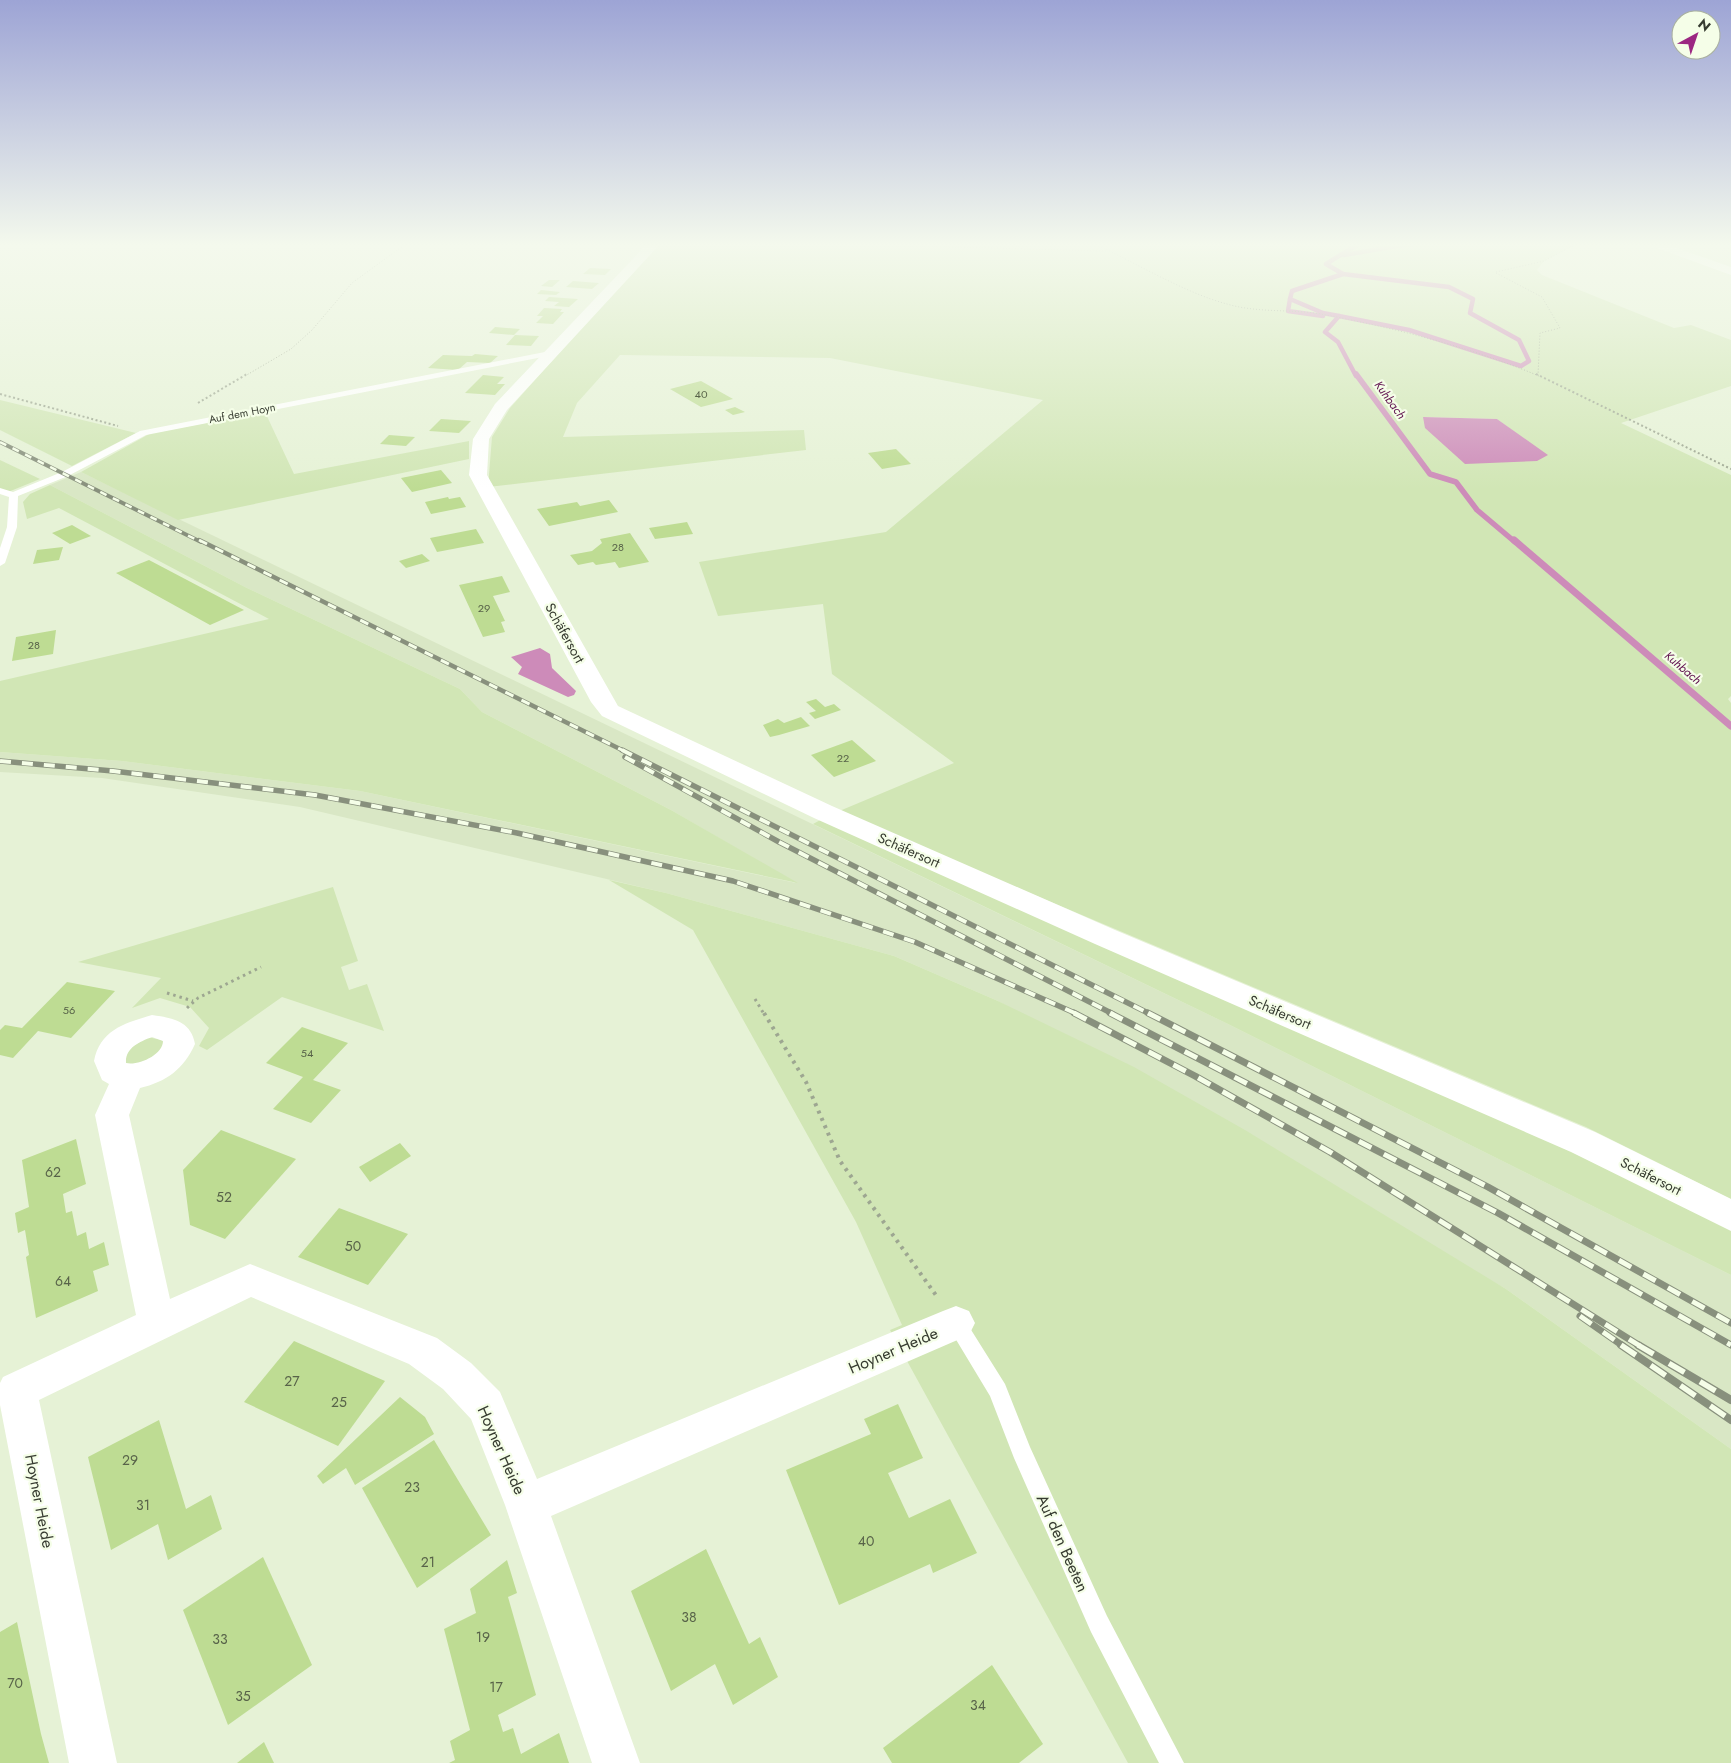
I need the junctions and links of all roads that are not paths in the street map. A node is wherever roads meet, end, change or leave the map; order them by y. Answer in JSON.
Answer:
{"nodes":[{"id":1,"x":577,"y":325,"type":"edge"},
{"id":2,"x":550,"y":353,"type":"junction"},
{"id":3,"x":0,"y":491,"type":"edge"},
{"id":4,"x":14,"y":495,"type":"junction"},
{"id":5,"x":0,"y":563,"type":"edge"},
{"id":6,"x":166,"y":1027,"type":"road end"},
{"id":7,"x":1731,"y":1216,"type":"edge"},
{"id":8,"x":956,"y":1323,"type":"joint"},
{"id":9,"x":157,"y":1324,"type":"junction"},
{"id":10,"x":526,"y":1505,"type":"junction"},
{"id":11,"x":93,"y":1763,"type":"edge"},
{"id":12,"x":616,"y":1763,"type":"edge"},
{"id":13,"x":1172,"y":1763,"type":"edge"}],
"edges":[{"from":1,"to":2,"type":"street","name":"Schäfersort"},
{"from":2,"to":4,"type":"lane","name":"Auf dem Hoyn"},
{"from":2,"to":7,"type":"street","name":"Schäfersort"},
{"from":3,"to":4,"type":"lane"},
{"from":4,"to":5,"type":"lane"},
{"from":6,"to":9,"type":"street"},
{"from":8,"to":10,"type":"street","name":"Hoyner Heide"},
{"from":8,"to":13,"type":"lane","name":"Auf den Beeten"},
{"from":9,"to":10,"type":"street","name":"Hoyner Heide"},
{"from":9,"to":11,"type":"street","name":"Hoyner Heide"},
{"from":10,"to":12,"type":"street","name":"Hoyner Heide"}]}
